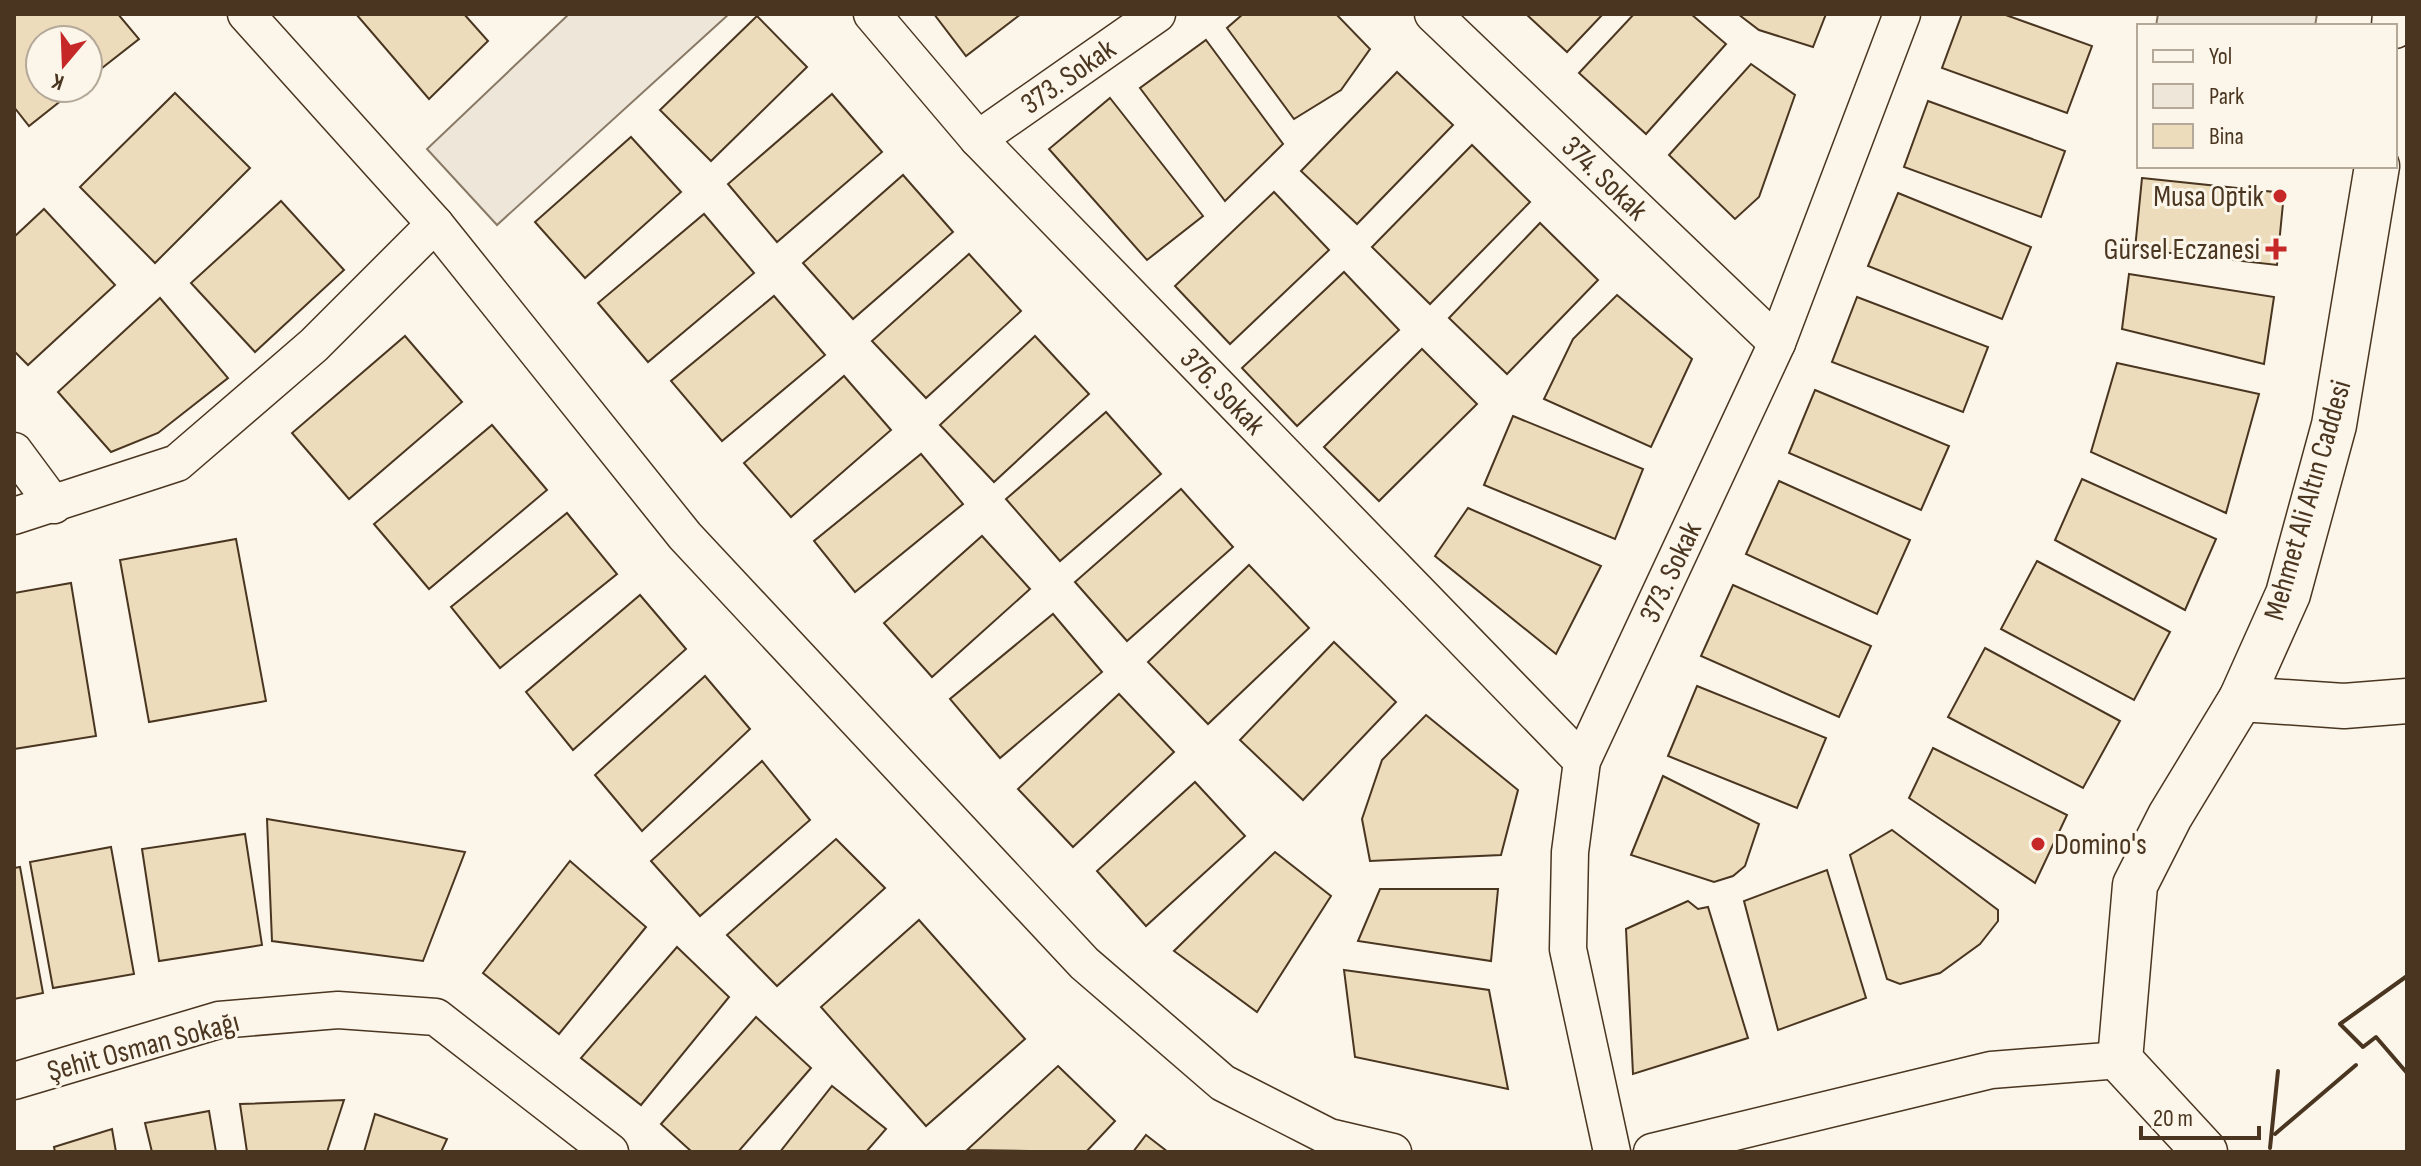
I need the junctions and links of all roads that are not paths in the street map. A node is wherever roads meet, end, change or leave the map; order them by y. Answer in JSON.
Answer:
{"nodes":[{"id":1,"x":872,"y":14,"type":"edge"},
{"id":2,"x":1157,"y":14,"type":"edge"},
{"id":3,"x":1433,"y":14,"type":"edge"},
{"id":4,"x":1902,"y":14,"type":"edge"},
{"id":5,"x":251,"y":16,"type":"edge"},
{"id":6,"x":978,"y":139,"type":"junction"},
{"id":7,"x":2377,"y":168,"type":"edge"},
{"id":8,"x":435,"y":224,"type":"junction"},
{"id":9,"x":1777,"y":343,"type":"junction"},
{"id":10,"x":14,"y":451,"type":"edge"},
{"id":11,"x":54,"y":505,"type":"junction"},
{"id":12,"x":14,"y":516,"type":"edge"},
{"id":13,"x":2241,"y":699,"type":"junction"},
{"id":14,"x":2407,"y":701,"type":"edge"},
{"id":15,"x":1582,"y":761,"type":"junction"},
{"id":16,"x":2120,"y":1060,"type":"junction"},
{"id":17,"x":14,"y":1081,"type":"edge"},
{"id":18,"x":610,"y":1152,"type":"edge"},
{"id":19,"x":1393,"y":1152,"type":"edge"},
{"id":20,"x":1612,"y":1152,"type":"edge"},
{"id":21,"x":1652,"y":1152,"type":"edge"},
{"id":22,"x":2205,"y":1152,"type":"edge"}],
"edges":[{"from":1,"to":6,"type":"street","name":"376. Sokak"},
{"from":2,"to":6,"type":"street","name":"373. Sokak"},
{"from":3,"to":9,"type":"street","name":"374. Sokak"},
{"from":4,"to":9,"type":"street","name":"373. Sokak"},
{"from":5,"to":8,"type":"street"},
{"from":6,"to":15,"type":"street","name":"376. Sokak"},
{"from":7,"to":13,"type":"street","name":"Mehmet Ali Altın Caddesi"},
{"from":8,"to":11,"type":"street"},
{"from":8,"to":19,"type":"street"},
{"from":9,"to":15,"type":"street","name":"373. Sokak"},
{"from":10,"to":11,"type":"street"},
{"from":11,"to":12,"type":"street"},
{"from":13,"to":14,"type":"street"},
{"from":13,"to":16,"type":"street","name":"Mehmet Ali Altın Caddesi"},
{"from":15,"to":20,"type":"street","name":"373. Sokak"},
{"from":16,"to":21,"type":"street"},
{"from":16,"to":22,"type":"street"},
{"from":17,"to":18,"type":"street","name":"Şehit Osman Sokağı"}]}
